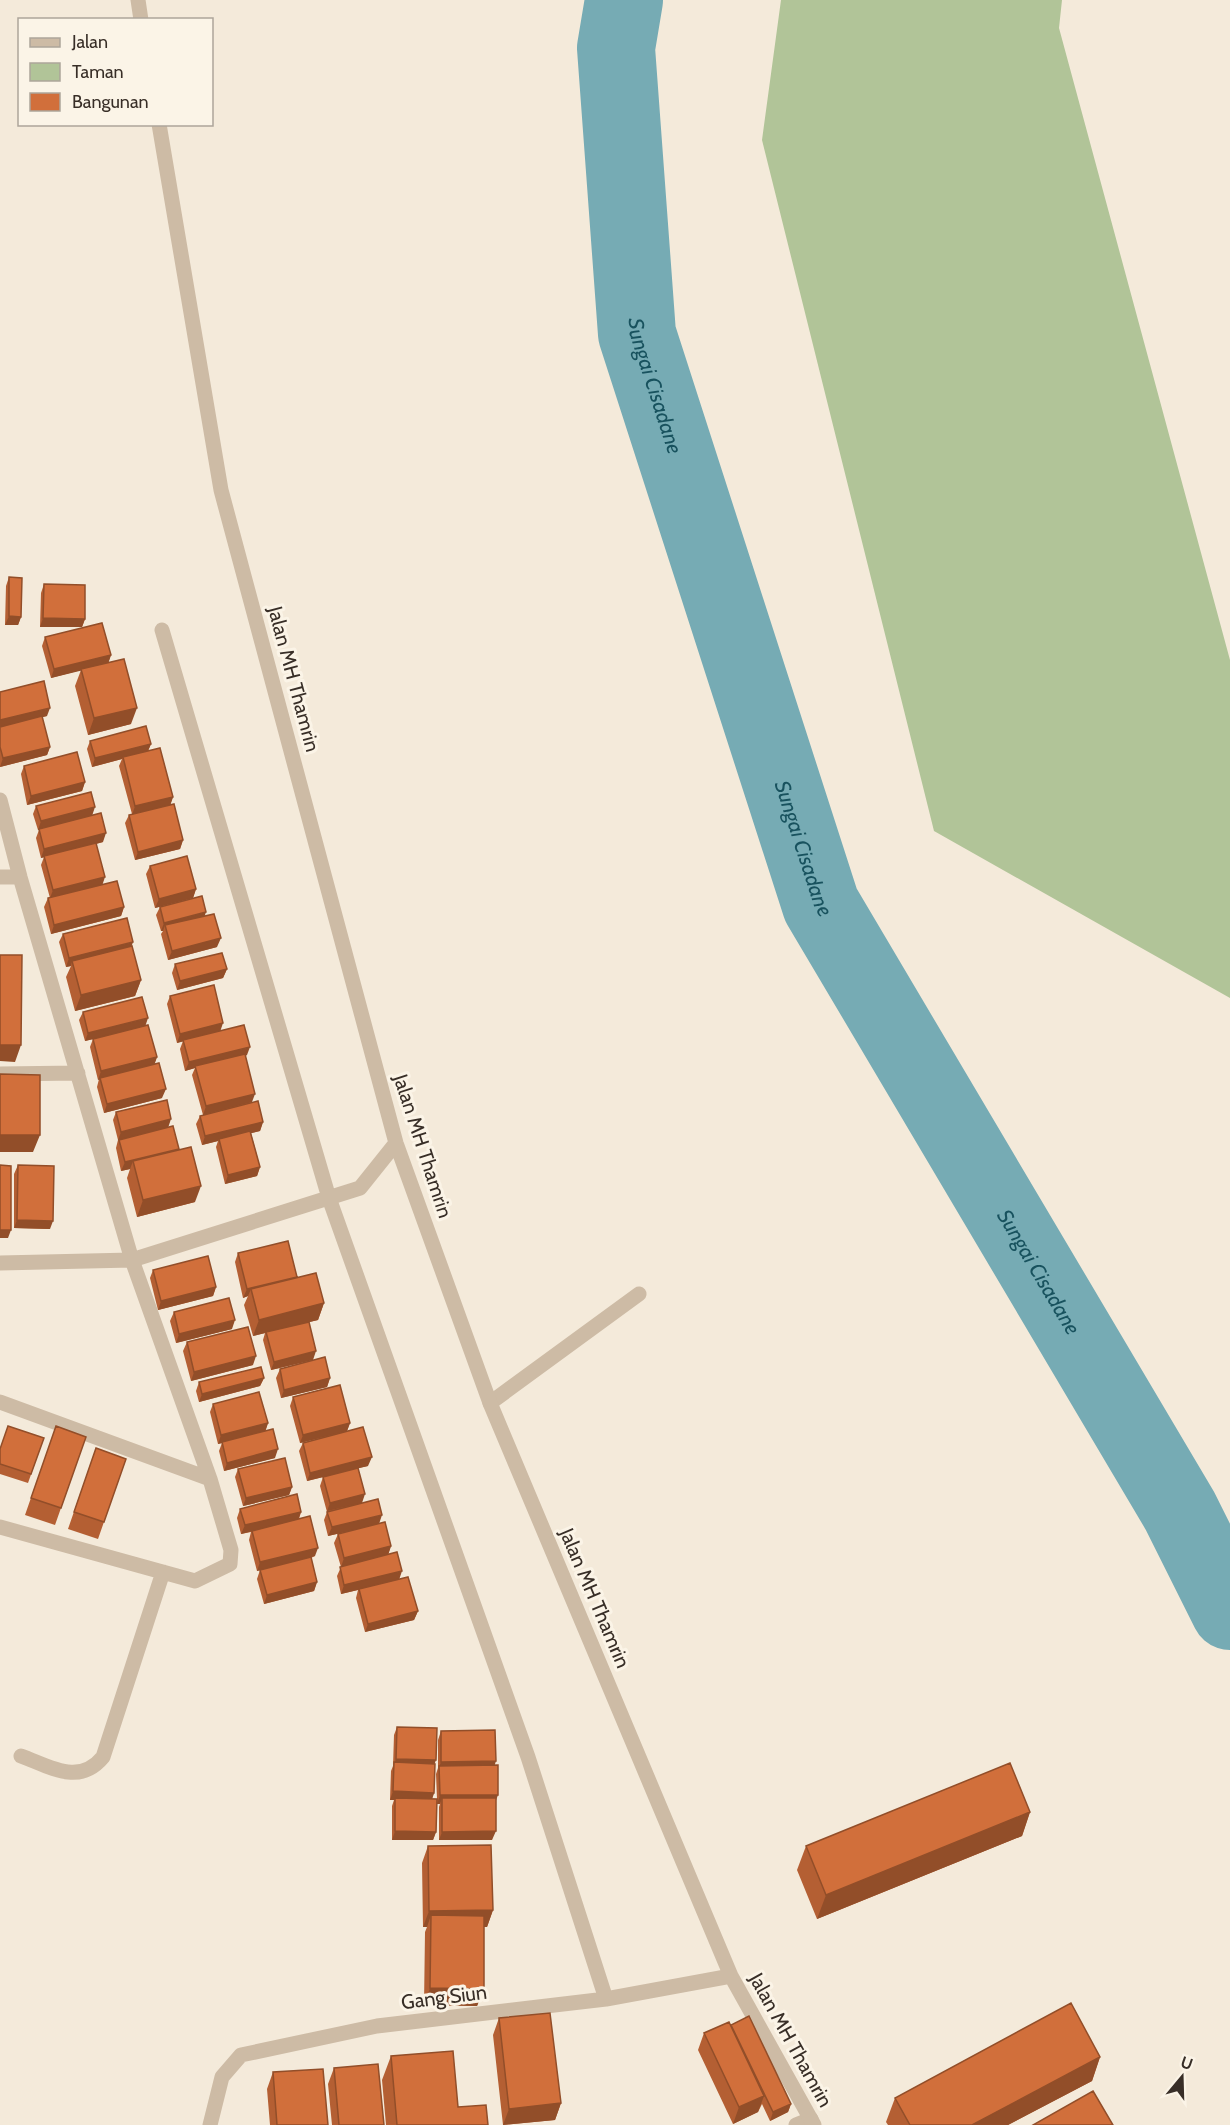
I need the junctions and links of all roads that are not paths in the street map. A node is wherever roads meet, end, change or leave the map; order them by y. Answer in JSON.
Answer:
{"nodes":[{"id":1,"x":138,"y":0,"type":"edge"},
{"id":2,"x":141,"y":18,"type":"edge"},
{"id":3,"x":159,"y":126,"type":"edge"},
{"id":4,"x":162,"y":630,"type":"dead end"},
{"id":5,"x":0,"y":800,"type":"edge"},
{"id":6,"x":0,"y":877,"type":"edge"},
{"id":7,"x":20,"y":878,"type":"junction"},
{"id":8,"x":0,"y":1074,"type":"edge"},
{"id":9,"x":78,"y":1074,"type":"junction"},
{"id":10,"x":396,"y":1143,"type":"junction"},
{"id":11,"x":329,"y":1198,"type":"junction"},
{"id":12,"x":132,"y":1260,"type":"junction"},
{"id":13,"x":0,"y":1263,"type":"edge"},
{"id":14,"x":639,"y":1294,"type":"dead end"},
{"id":15,"x":0,"y":1402,"type":"edge"},
{"id":16,"x":490,"y":1403,"type":"junction"},
{"id":17,"x":210,"y":1479,"type":"junction"},
{"id":18,"x":0,"y":1527,"type":"edge"},
{"id":19,"x":163,"y":1572,"type":"junction"},
{"id":20,"x":21,"y":1756,"type":"dead end"},
{"id":21,"x":731,"y":1976,"type":"junction"},
{"id":22,"x":606,"y":1999,"type":"junction"},
{"id":23,"x":812,"y":2122,"type":"edge"},
{"id":24,"x":210,"y":2125,"type":"edge"},
{"id":25,"x":796,"y":2125,"type":"edge"}],
"edges":[{"from":1,"to":2,"type":"street"},
{"from":3,"to":10,"type":"street","name":"Jalan MH Thamrin"},
{"from":4,"to":11,"type":"street"},
{"from":5,"to":7,"type":"street"},
{"from":6,"to":7,"type":"street"},
{"from":7,"to":9,"type":"street"},
{"from":8,"to":9,"type":"street"},
{"from":9,"to":12,"type":"street"},
{"from":10,"to":11,"type":"street"},
{"from":10,"to":16,"type":"street","name":"Jalan MH Thamrin"},
{"from":11,"to":12,"type":"street"},
{"from":11,"to":22,"type":"street"},
{"from":12,"to":13,"type":"street"},
{"from":12,"to":17,"type":"street"},
{"from":14,"to":16,"type":"street"},
{"from":15,"to":17,"type":"street"},
{"from":16,"to":21,"type":"street","name":"Jalan MH Thamrin"},
{"from":17,"to":19,"type":"street"},
{"from":18,"to":19,"type":"street"},
{"from":19,"to":20,"type":"street"},
{"from":21,"to":22,"type":"street","name":"Gang Siun"},
{"from":21,"to":23,"type":"street","name":"Jalan MH Thamrin"},
{"from":22,"to":24,"type":"street","name":"Gang Siun"},
{"from":23,"to":25,"type":"street"}]}
